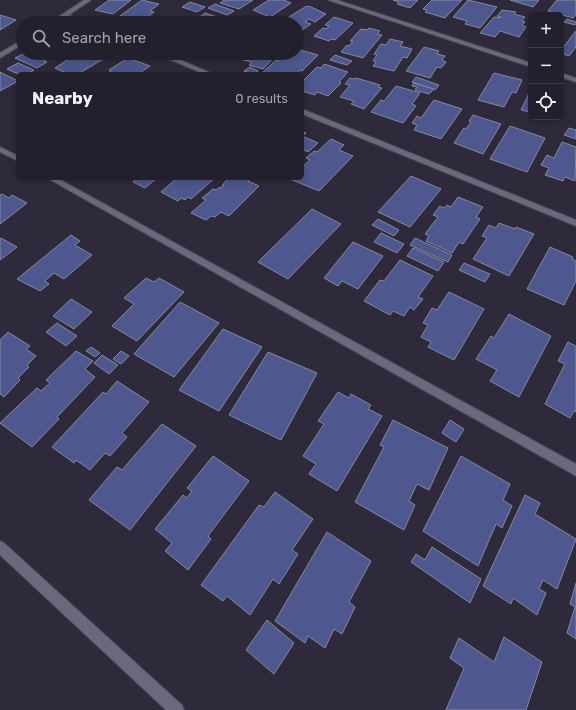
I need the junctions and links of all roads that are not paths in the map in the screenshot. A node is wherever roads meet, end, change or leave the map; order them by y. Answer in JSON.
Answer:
{"nodes":[{"id":1,"x":88,"y":0,"type":"edge"},
{"id":2,"x":331,"y":0,"type":"edge"},
{"id":3,"x":64,"y":16,"type":"edge"},
{"id":4,"x":16,"y":46,"type":"edge"},
{"id":5,"x":0,"y":56,"type":"edge"},
{"id":6,"x":175,"y":60,"type":"edge"},
{"id":7,"x":528,"y":64,"type":"edge"},
{"id":8,"x":205,"y":72,"type":"edge"},
{"id":9,"x":564,"y":76,"type":"edge"},
{"id":10,"x":576,"y":80,"type":"edge"},
{"id":11,"x":304,"y":112,"type":"edge"},
{"id":12,"x":0,"y":149,"type":"edge"},
{"id":13,"x":16,"y":158,"type":"edge"},
{"id":14,"x":56,"y":180,"type":"edge"},
{"id":15,"x":576,"y":223,"type":"edge"},
{"id":16,"x":576,"y":470,"type":"edge"},
{"id":17,"x":0,"y":547,"type":"edge"},
{"id":18,"x":176,"y":710,"type":"edge"}],
"edges":[{"from":1,"to":3,"type":"street"},
{"from":2,"to":7,"type":"street"},
{"from":4,"to":5,"type":"street"},
{"from":6,"to":8,"type":"street"},
{"from":9,"to":10,"type":"street"},
{"from":11,"to":15,"type":"street"},
{"from":12,"to":13,"type":"street"},
{"from":14,"to":16,"type":"street"},
{"from":17,"to":18,"type":"street"}]}
